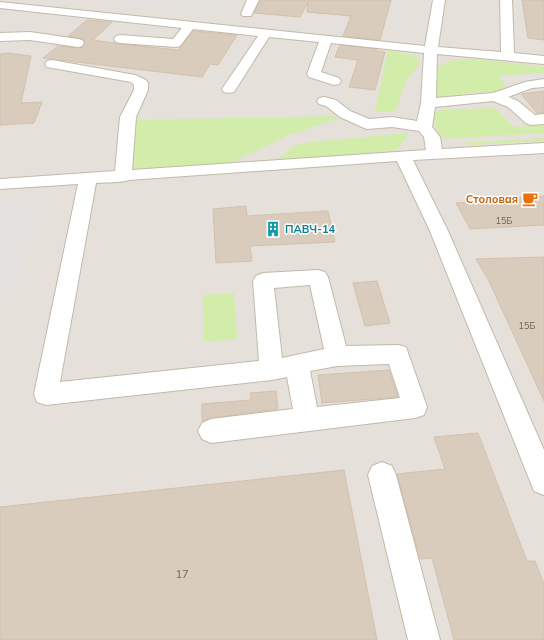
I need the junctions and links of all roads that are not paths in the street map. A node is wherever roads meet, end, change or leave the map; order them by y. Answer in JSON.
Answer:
{"nodes":[{"id":1,"x":253,"y":0,"type":"edge"},
{"id":2,"x":438,"y":0,"type":"edge"},
{"id":3,"x":506,"y":0,"type":"edge"},
{"id":4,"x":0,"y":5,"type":"edge"},
{"id":5,"x":247,"y":14,"type":"dead end"},
{"id":6,"x":191,"y":24,"type":"junction"},
{"id":7,"x":265,"y":32,"type":"junction"},
{"id":8,"x":0,"y":37,"type":"edge"},
{"id":9,"x":327,"y":38,"type":"junction"},
{"id":10,"x":120,"y":39,"type":"dead end"},
{"id":11,"x":78,"y":43,"type":"dead end"},
{"id":12,"x":431,"y":50,"type":"junction"},
{"id":13,"x":508,"y":56,"type":"junction"},
{"id":14,"x":544,"y":60,"type":"edge"},
{"id":15,"x":52,"y":64,"type":"dead end"},
{"id":16,"x":334,"y":81,"type":"dead end"},
{"id":17,"x":544,"y":83,"type":"edge"},
{"id":18,"x":229,"y":89,"type":"dead end"},
{"id":19,"x":494,"y":97,"type":"junction"},
{"id":20,"x":324,"y":101,"type":"dead end"},
{"id":21,"x":428,"y":103,"type":"junction"},
{"id":22,"x":544,"y":119,"type":"edge"},
{"id":23,"x":424,"y":127,"type":"junction"},
{"id":24,"x":544,"y":148,"type":"edge"},
{"id":25,"x":435,"y":154,"type":"junction"},
{"id":26,"x":404,"y":156,"type":"junction"},
{"id":27,"x":122,"y":177,"type":"junction"},
{"id":28,"x":88,"y":178,"type":"junction"},
{"id":29,"x":0,"y":184,"type":"edge"},
{"id":30,"x":337,"y":356,"type":"junction"},
{"id":31,"x":297,"y":365,"type":"junction"},
{"id":32,"x":272,"y":370,"type":"junction"},
{"id":33,"x":307,"y":419,"type":"junction"},
{"id":34,"x":211,"y":431,"type":"dead end"},
{"id":35,"x":538,"y":452,"type":"edge"},
{"id":36,"x":382,"y":475,"type":"dead end"},
{"id":37,"x":544,"y":482,"type":"edge"},
{"id":38,"x":424,"y":640,"type":"edge"}],
"edges":[{"from":1,"to":5,"type":"lane"},
{"from":2,"to":12,"type":"lane"},
{"from":3,"to":13,"type":"lane"},
{"from":4,"to":6,"type":"lane"},
{"from":6,"to":7,"type":"lane"},
{"from":6,"to":10,"type":"lane"},
{"from":7,"to":9,"type":"lane"},
{"from":7,"to":18,"type":"lane"},
{"from":8,"to":11,"type":"lane"},
{"from":9,"to":12,"type":"lane"},
{"from":9,"to":16,"type":"lane"},
{"from":12,"to":13,"type":"lane"},
{"from":12,"to":21,"type":"lane"},
{"from":13,"to":14,"type":"lane"},
{"from":15,"to":27,"type":"lane"},
{"from":17,"to":19,"type":"lane"},
{"from":19,"to":21,"type":"lane"},
{"from":19,"to":22,"type":"lane"},
{"from":20,"to":23,"type":"lane"},
{"from":21,"to":23,"type":"lane"},
{"from":23,"to":25,"type":"lane"},
{"from":24,"to":25,"type":"lane"},
{"from":25,"to":26,"type":"lane"},
{"from":26,"to":27,"type":"lane"},
{"from":26,"to":35,"type":"lane"},
{"from":27,"to":28,"type":"lane"},
{"from":28,"to":29,"type":"lane"},
{"from":28,"to":32,"type":"lane"},
{"from":30,"to":31,"type":"lane"},
{"from":30,"to":32,"type":"lane"},
{"from":30,"to":33,"type":"lane"},
{"from":31,"to":32,"type":"lane"},
{"from":31,"to":33,"type":"lane"},
{"from":33,"to":34,"type":"lane"},
{"from":35,"to":37,"type":"lane"},
{"from":36,"to":38,"type":"lane"}]}
